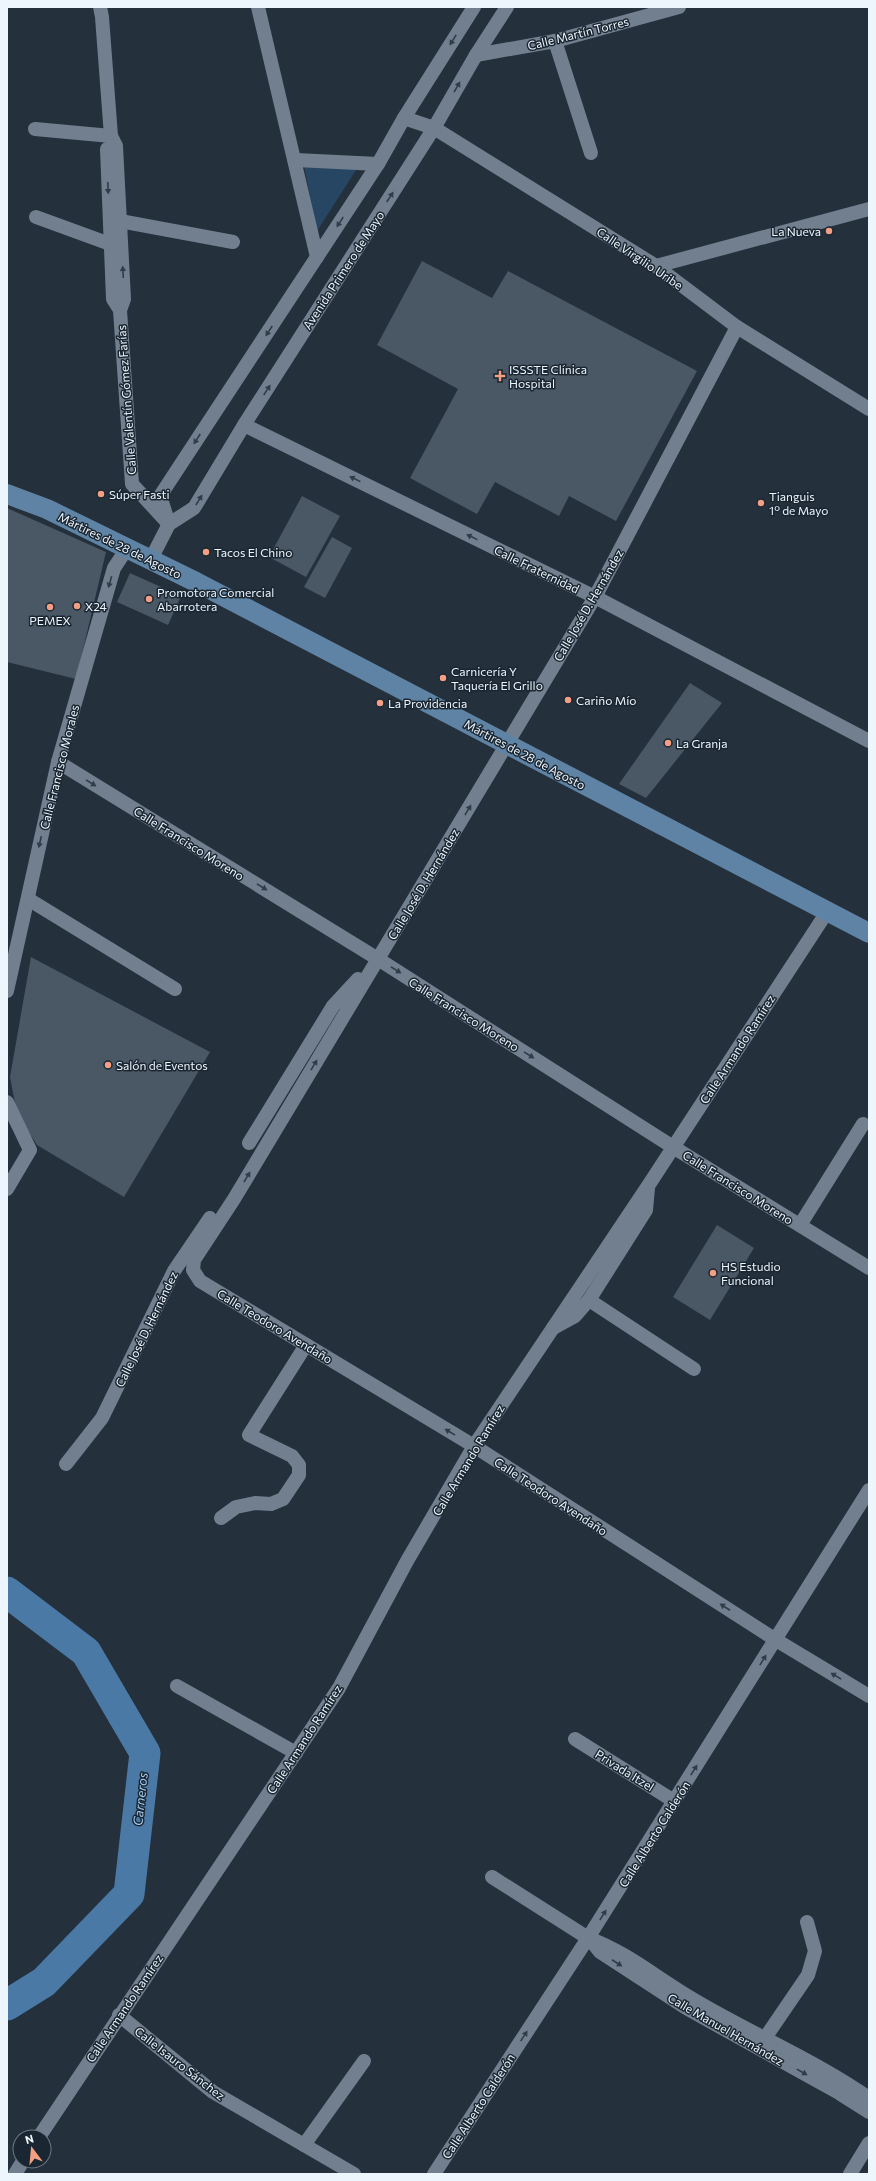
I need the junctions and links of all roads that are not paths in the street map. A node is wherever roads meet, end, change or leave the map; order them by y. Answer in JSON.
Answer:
{"nodes":[{"id":1,"x":100,"y":7,"type":"edge"},
{"id":2,"x":258,"y":7,"type":"edge"},
{"id":3,"x":474,"y":7,"type":"edge"},
{"id":4,"x":507,"y":7,"type":"edge"},
{"id":5,"x":679,"y":7,"type":"edge"},
{"id":6,"x":555,"y":41,"type":"junction"},
{"id":7,"x":476,"y":55,"type":"junction"},
{"id":8,"x":404,"y":118,"type":"junction"},
{"id":9,"x":434,"y":128,"type":"junction"},
{"id":10,"x":35,"y":129,"type":"dead end"},
{"id":11,"x":111,"y":136,"type":"junction"},
{"id":12,"x":591,"y":153,"type":"dead end"},
{"id":13,"x":296,"y":160,"type":"junction"},
{"id":14,"x":378,"y":164,"type":"junction"},
{"id":15,"x":869,"y":209,"type":"edge"},
{"id":16,"x":36,"y":217,"type":"dead end"},
{"id":17,"x":120,"y":221,"type":"junction"},
{"id":18,"x":233,"y":242,"type":"dead end"},
{"id":19,"x":110,"y":244,"type":"junction"},
{"id":20,"x":317,"y":257,"type":"junction"},
{"id":21,"x":656,"y":266,"type":"junction"},
{"id":22,"x":120,"y":310,"type":"junction"},
{"id":23,"x":737,"y":328,"type":"junction"},
{"id":24,"x":869,"y":409,"type":"edge"},
{"id":25,"x":244,"y":425,"type":"junction"},
{"id":26,"x":7,"y":494,"type":"edge"},
{"id":27,"x":169,"y":524,"type":"junction"},
{"id":28,"x":128,"y":548,"type":"junction"},
{"id":29,"x":151,"y":559,"type":"junction"},
{"id":30,"x":595,"y":597,"type":"junction"},
{"id":31,"x":869,"y":741,"type":"edge"},
{"id":32,"x":507,"y":745,"type":"junction"},
{"id":33,"x":58,"y":762,"type":"junction"},
{"id":34,"x":28,"y":899,"type":"junction"},
{"id":35,"x":827,"y":912,"type":"junction"},
{"id":36,"x":869,"y":933,"type":"edge"},
{"id":37,"x":378,"y":959,"type":"junction"},
{"id":38,"x":175,"y":989,"type":"dead end"},
{"id":39,"x":7,"y":991,"type":"edge"},
{"id":40,"x":7,"y":1102,"type":"edge"},
{"id":41,"x":863,"y":1124,"type":"dead end"},
{"id":42,"x":249,"y":1143,"type":"dead end"},
{"id":43,"x":673,"y":1147,"type":"junction"},
{"id":44,"x":648,"y":1186,"type":"junction"},
{"id":45,"x":7,"y":1189,"type":"edge"},
{"id":46,"x":234,"y":1199,"type":"junction"},
{"id":47,"x":800,"y":1225,"type":"junction"},
{"id":48,"x":869,"y":1268,"type":"edge"},
{"id":49,"x":193,"y":1270,"type":"joint"},
{"id":50,"x":588,"y":1300,"type":"junction"},
{"id":51,"x":551,"y":1329,"type":"junction"},
{"id":52,"x":306,"y":1345,"type":"junction"},
{"id":53,"x":694,"y":1369,"type":"dead end"},
{"id":54,"x":474,"y":1446,"type":"junction"},
{"id":55,"x":66,"y":1464,"type":"dead end"},
{"id":56,"x":869,"y":1490,"type":"edge"},
{"id":57,"x":221,"y":1518,"type":"dead end"},
{"id":58,"x":776,"y":1640,"type":"junction"},
{"id":59,"x":177,"y":1686,"type":"dead end"},
{"id":60,"x":869,"y":1696,"type":"edge"},
{"id":61,"x":575,"y":1739,"type":"dead end"},
{"id":62,"x":296,"y":1753,"type":"junction"},
{"id":63,"x":674,"y":1801,"type":"junction"},
{"id":64,"x":492,"y":1877,"type":"dead end"},
{"id":65,"x":807,"y":1922,"type":"dead end"},
{"id":66,"x":588,"y":1938,"type":"junction"},
{"id":67,"x":119,"y":2015,"type":"junction"},
{"id":68,"x":765,"y":2038,"type":"junction"},
{"id":69,"x":364,"y":2062,"type":"dead end"},
{"id":70,"x":869,"y":2098,"type":"edge"},
{"id":71,"x":869,"y":2112,"type":"edge"},
{"id":72,"x":44,"y":2129,"type":"edge"},
{"id":73,"x":869,"y":2143,"type":"edge"},
{"id":74,"x":304,"y":2145,"type":"junction"},
{"id":75,"x":354,"y":2174,"type":"edge"},
{"id":76,"x":434,"y":2174,"type":"edge"},
{"id":77,"x":850,"y":2174,"type":"edge"}],
"edges":[{"from":1,"to":11,"type":"street","name":"Calle Valentín Gómez Farías"},
{"from":2,"to":13,"type":"street"},
{"from":3,"to":8,"type":"street","one_way":true},
{"from":4,"to":7,"type":"street","name":"Avenida Primero de Mayo"},
{"from":5,"to":6,"type":"street","name":"Calle Martín Torres"},
{"from":6,"to":7,"type":"street","name":"Calle Martín Torres"},
{"from":6,"to":12,"type":"street"},
{"from":9,"to":7,"type":"street","name":"Avenida Primero de Mayo","one_way":true},
{"from":8,"to":9,"type":"street","name":"Calle Virgilio Uribe"},
{"from":8,"to":14,"type":"street"},
{"from":9,"to":21,"type":"street","name":"Calle Virgilio Uribe"},
{"from":25,"to":9,"type":"street","name":"Avenida Primero de Mayo","one_way":true},
{"from":10,"to":11,"type":"street"},
{"from":11,"to":17,"type":"street","name":"Calle Valentín Gómez Farías"},
{"from":11,"to":19,"type":"street","name":"Calle Valentín Gómez Farías","one_way":true},
{"from":13,"to":14,"type":"street"},
{"from":13,"to":20,"type":"street"},
{"from":14,"to":20,"type":"street","one_way":true},
{"from":15,"to":21,"type":"street"},
{"from":16,"to":19,"type":"street"},
{"from":17,"to":18,"type":"street"},
{"from":22,"to":17,"type":"street","name":"Calle Valentín Gómez Farías","one_way":true},
{"from":19,"to":22,"type":"street","name":"Calle Valentín Gómez Farías"},
{"from":20,"to":27,"type":"street","one_way":true},
{"from":21,"to":23,"type":"street","name":"Calle Virgilio Uribe"},
{"from":22,"to":27,"type":"street","name":"Calle Valentín Gómez Farías"},
{"from":23,"to":24,"type":"street","name":"Calle Virgilio Uribe"},
{"from":23,"to":30,"type":"street","name":"Calle José D. Hernández"},
{"from":27,"to":25,"type":"street","name":"Avenida Primero de Mayo","one_way":true},
{"from":30,"to":25,"type":"street","name":"Calle Fraternidad","one_way":true},
{"from":26,"to":28,"type":"main road","name":"Mártires de 28 de Agosto"},
{"from":27,"to":29,"type":"street"},
{"from":28,"to":29,"type":"main road","name":"Mártires de 28 de Agosto"},
{"from":28,"to":33,"type":"street","name":"Calle Francisco Morales","one_way":true},
{"from":29,"to":32,"type":"main road","name":"Mártires de 28 de Agosto"},
{"from":30,"to":31,"type":"street","name":"Calle Fraternidad"},
{"from":30,"to":32,"type":"street","name":"Calle José D. Hernández"},
{"from":32,"to":35,"type":"main road","name":"Mártires de 28 de Agosto"},
{"from":37,"to":32,"type":"street","name":"Calle José D. Hernández","one_way":true},
{"from":33,"to":34,"type":"street","name":"Calle Francisco Morales","one_way":true},
{"from":33,"to":37,"type":"street","name":"Calle Francisco Moreno","one_way":true},
{"from":34,"to":38,"type":"street"},
{"from":34,"to":39,"type":"street","name":"Calle Francisco Morales"},
{"from":35,"to":36,"type":"main road","name":"Mártires de 28 de Agosto"},
{"from":35,"to":43,"type":"street","name":"Calle Armando Ramírez"},
{"from":37,"to":42,"type":"street","name":"Calle José D. Hernández"},
{"from":37,"to":43,"type":"street","name":"Calle Francisco Moreno","one_way":true},
{"from":46,"to":37,"type":"street","name":"Calle José D. Hernández","one_way":true},
{"from":40,"to":45,"type":"street"},
{"from":41,"to":47,"type":"street"},
{"from":43,"to":44,"type":"street","name":"Calle Armando Ramírez"},
{"from":43,"to":47,"type":"street","name":"Calle Francisco Moreno"},
{"from":44,"to":50,"type":"street","name":"Calle Armando Ramírez"},
{"from":44,"to":51,"type":"street","name":"Calle Armando Ramírez"},
{"from":46,"to":49,"type":"street","name":"Calle José D. Hernández"},
{"from":46,"to":55,"type":"street","name":"Calle José D. Hernández"},
{"from":47,"to":48,"type":"street","name":"Calle Francisco Moreno"},
{"from":49,"to":52,"type":"street","name":"Calle Teodoro Avendaño"},
{"from":50,"to":51,"type":"street","name":"Calle Armando Ramírez"},
{"from":50,"to":53,"type":"street"},
{"from":51,"to":54,"type":"street","name":"Calle Armando Ramírez"},
{"from":54,"to":52,"type":"street","name":"Calle Teodoro Avendaño","one_way":true},
{"from":52,"to":57,"type":"street"},
{"from":58,"to":54,"type":"street","name":"Calle Teodoro Avendaño","one_way":true},
{"from":54,"to":62,"type":"street","name":"Calle Armando Ramírez"},
{"from":56,"to":58,"type":"street","name":"Calle Alberto Calderón"},
{"from":60,"to":58,"type":"street","name":"Calle Teodoro Avendaño","one_way":true},
{"from":63,"to":58,"type":"street","name":"Calle Alberto Calderón","one_way":true},
{"from":59,"to":62,"type":"street"},
{"from":61,"to":63,"type":"street","name":"Privada Itzel"},
{"from":62,"to":67,"type":"street","name":"Calle Armando Ramírez"},
{"from":66,"to":63,"type":"street","name":"Calle Alberto Calderón","one_way":true},
{"from":64,"to":66,"type":"street","name":"Calle Manuel Hernández"},
{"from":65,"to":68,"type":"street"},
{"from":66,"to":68,"type":"street","name":"Calle Manuel Hernández"},
{"from":66,"to":71,"type":"street","name":"Calle Manuel Hernández","one_way":true},
{"from":76,"to":66,"type":"street","name":"Calle Alberto Calderón","one_way":true},
{"from":67,"to":72,"type":"street","name":"Calle Armando Ramírez"},
{"from":67,"to":74,"type":"street","name":"Calle Isauro Sánchez"},
{"from":68,"to":70,"type":"street","name":"Calle Manuel Hernández"},
{"from":69,"to":74,"type":"street"},
{"from":73,"to":77,"type":"street"},
{"from":74,"to":75,"type":"street","name":"Calle Isauro Sánchez"}]}
